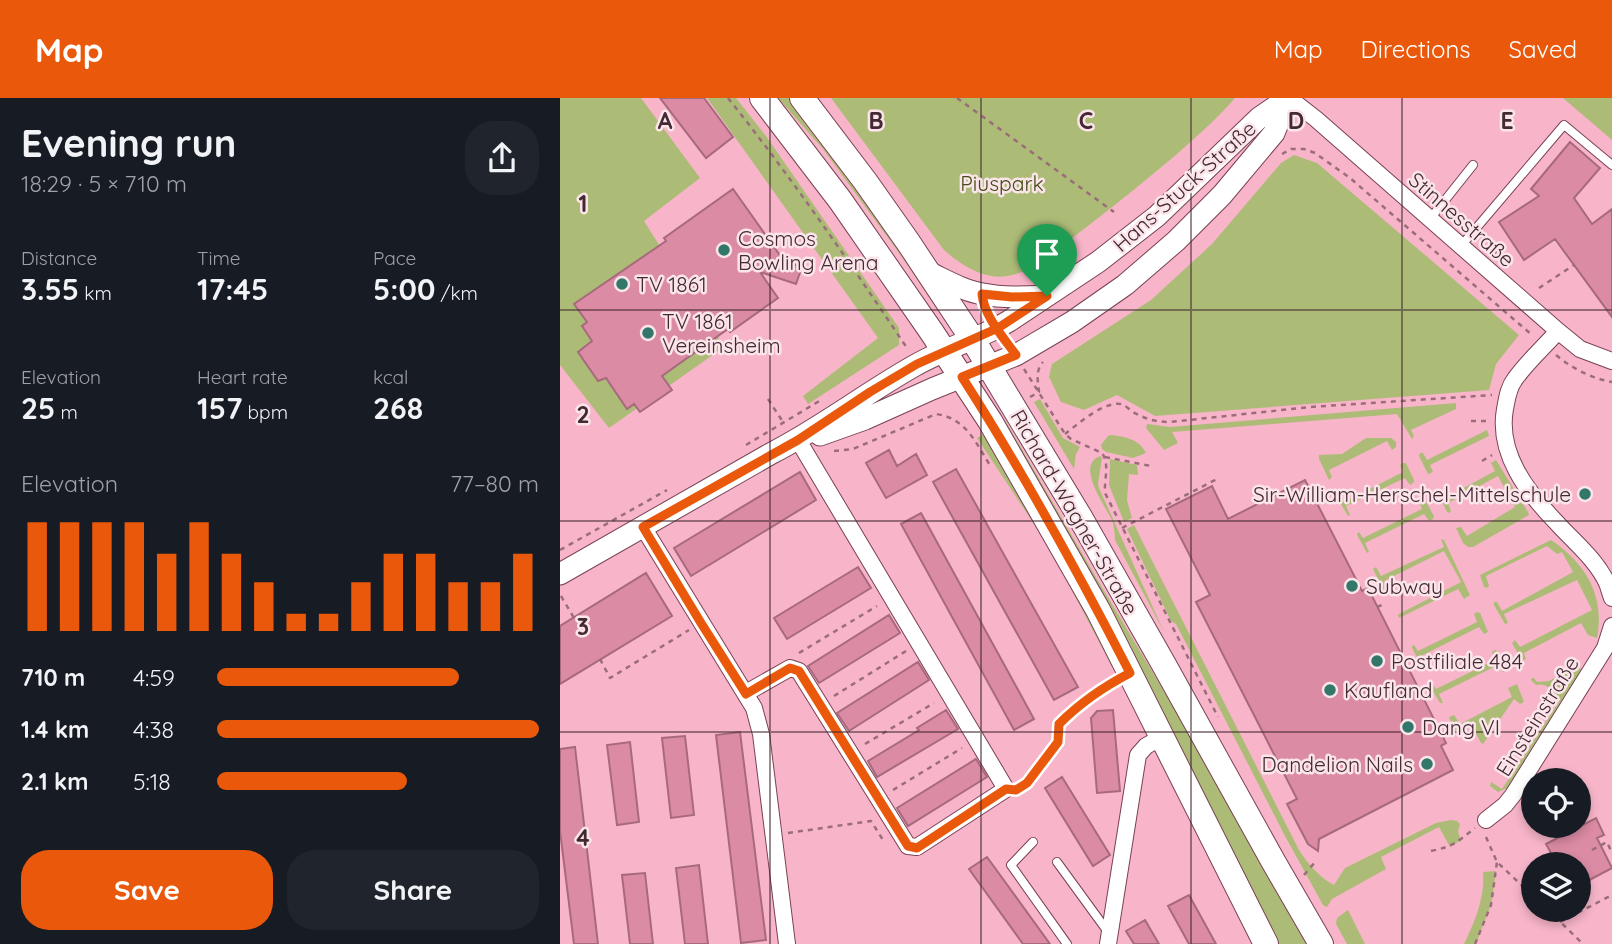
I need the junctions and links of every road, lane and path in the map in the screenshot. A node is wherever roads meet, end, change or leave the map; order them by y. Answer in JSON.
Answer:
{"nodes":[{"id":1,"x":728,"y":98,"type":"edge"},
{"id":2,"x":762,"y":98,"type":"edge"},
{"id":3,"x":802,"y":98,"type":"edge"},
{"id":4,"x":957,"y":98,"type":"edge"},
{"id":5,"x":1288,"y":98,"type":"edge"},
{"id":6,"x":1291,"y":149,"type":"dead end"},
{"id":7,"x":1612,"y":164,"type":"edge"},
{"id":8,"x":1473,"y":165,"type":"dead end"},
{"id":9,"x":1114,"y":212,"type":"dead end"},
{"id":10,"x":1430,"y":219,"type":"junction"},
{"id":11,"x":1461,"y":246,"type":"junction"},
{"id":12,"x":1574,"y":265,"type":"dead end"},
{"id":13,"x":930,"y":273,"type":"junction"},
{"id":14,"x":1539,"y":288,"type":"dead end"},
{"id":15,"x":1047,"y":296,"type":"junction"},
{"id":16,"x":1558,"y":331,"type":"junction"},
{"id":17,"x":973,"y":340,"type":"junction"},
{"id":18,"x":1545,"y":346,"type":"junction"},
{"id":19,"x":899,"y":352,"type":"dead end"},
{"id":20,"x":945,"y":352,"type":"junction"},
{"id":21,"x":1016,"y":355,"type":"junction"},
{"id":22,"x":1612,"y":361,"type":"edge"},
{"id":23,"x":989,"y":366,"type":"junction"},
{"id":24,"x":962,"y":377,"type":"junction"},
{"id":25,"x":1612,"y":383,"type":"edge"},
{"id":26,"x":1507,"y":395,"type":"junction"},
{"id":27,"x":827,"y":397,"type":"dead end"},
{"id":28,"x":768,"y":399,"type":"dead end"},
{"id":29,"x":783,"y":422,"type":"junction"},
{"id":30,"x":970,"y":433,"type":"dead end"},
{"id":31,"x":1065,"y":434,"type":"junction"},
{"id":32,"x":798,"y":440,"type":"junction"},
{"id":33,"x":739,"y":449,"type":"dead end"},
{"id":34,"x":1105,"y":457,"type":"junction"},
{"id":35,"x":809,"y":459,"type":"junction"},
{"id":36,"x":1151,"y":466,"type":"dead end"},
{"id":37,"x":1219,"y":478,"type":"dead end"},
{"id":38,"x":669,"y":488,"type":"dead end"},
{"id":39,"x":643,"y":527,"type":"junction"},
{"id":40,"x":1122,"y":528,"type":"junction"},
{"id":41,"x":560,"y":550,"type":"edge"},
{"id":42,"x":560,"y":574,"type":"edge"},
{"id":43,"x":560,"y":596,"type":"edge"},
{"id":44,"x":892,"y":597,"type":"junction"},
{"id":45,"x":1612,"y":598,"type":"edge"},
{"id":46,"x":1384,"y":604,"type":"dead end"},
{"id":47,"x":1377,"y":607,"type":"dead end"},
{"id":48,"x":574,"y":618,"type":"dead end"},
{"id":49,"x":701,"y":623,"type":"junction"},
{"id":50,"x":1612,"y":626,"type":"edge"},
{"id":51,"x":920,"y":643,"type":"junction"},
{"id":52,"x":600,"y":659,"type":"dead end"},
{"id":53,"x":790,"y":668,"type":"junction"},
{"id":54,"x":1130,"y":673,"type":"junction"},
{"id":55,"x":746,"y":694,"type":"junction"},
{"id":56,"x":950,"y":694,"type":"junction"},
{"id":57,"x":820,"y":705,"type":"junction"},
{"id":58,"x":1059,"y":724,"type":"joint"},
{"id":59,"x":1223,"y":726,"type":"dead end"},
{"id":60,"x":1162,"y":737,"type":"junction"},
{"id":61,"x":977,"y":739,"type":"junction"},
{"id":62,"x":850,"y":753,"type":"junction"},
{"id":63,"x":1006,"y":789,"type":"junction"},
{"id":64,"x":878,"y":799,"type":"junction"},
{"id":65,"x":1485,"y":826,"type":"junction"},
{"id":66,"x":898,"y":831,"type":"junction"},
{"id":67,"x":775,"y":835,"type":"junction"},
{"id":68,"x":1033,"y":842,"type":"dead end"},
{"id":69,"x":1592,"y":850,"type":"dead end"},
{"id":70,"x":1430,"y":851,"type":"dead end"},
{"id":71,"x":1612,"y":853,"type":"edge"},
{"id":72,"x":1316,"y":861,"type":"dead end"},
{"id":73,"x":1057,"y":862,"type":"dead end"},
{"id":74,"x":1497,"y":862,"type":"junction"},
{"id":75,"x":1302,"y":877,"type":"dead end"},
{"id":76,"x":1521,"y":885,"type":"edge"},
{"id":77,"x":1612,"y":895,"type":"edge"},
{"id":78,"x":1591,"y":906,"type":"edge"},
{"id":79,"x":1560,"y":922,"type":"edge"},
{"id":80,"x":1109,"y":939,"type":"edge"},
{"id":81,"x":788,"y":944,"type":"edge"},
{"id":82,"x":1067,"y":944,"type":"edge"},
{"id":83,"x":1266,"y":944,"type":"edge"},
{"id":84,"x":1321,"y":944,"type":"edge"},
{"id":85,"x":1475,"y":944,"type":"edge"},
{"id":86,"x":1583,"y":944,"type":"edge"}],
"edges":[{"from":1,"to":19,"type":"path"},
{"from":2,"to":20,"type":"main road","name":"Richard-Wagner-Straße"},
{"from":3,"to":13,"type":"main road","name":"Richard-Wagner-Straße"},
{"from":4,"to":9,"type":"path"},
{"from":5,"to":10,"type":"street","name":"Stinnesstraße"},
{"from":5,"to":15,"type":"main road","name":"Hans-Stuck-Straße"},
{"from":5,"to":21,"type":"main road","name":"Hans-Stuck-Straße"},
{"from":6,"to":18,"type":"path"},
{"from":7,"to":11,"type":"lane"},
{"from":8,"to":10,"type":"lane"},
{"from":10,"to":11,"type":"street","name":"Stinnesstraße"},
{"from":11,"to":16,"type":"street","name":"Stinnesstraße"},
{"from":12,"to":14,"type":"path"},
{"from":13,"to":15,"type":"main road"},
{"from":13,"to":17,"type":"main road","name":"Richard-Wagner-Straße"},
{"from":15,"to":17,"type":"main road","name":"Hans-Stuck-Straße"},
{"from":16,"to":18,"type":"street"},
{"from":16,"to":22,"type":"street","name":"Stinnesstraße"},
{"from":17,"to":20,"type":"main road","name":"Hans-Stuck-Straße"},
{"from":17,"to":23,"type":"main road","name":"Richard-Wagner-Straße"},
{"from":18,"to":25,"type":"path"},
{"from":18,"to":26,"type":"street"},
{"from":20,"to":24,"type":"main road","name":"Richard-Wagner-Straße"},
{"from":20,"to":32,"type":"main road","name":"Hans-Stuck-Straße"},
{"from":21,"to":23,"type":"main road","name":"Hans-Stuck-Straße"},
{"from":21,"to":31,"type":"path"},
{"from":23,"to":24,"type":"main road","name":"Hans-Stuck-Straße"},
{"from":23,"to":84,"type":"main road","name":"Richard-Wagner-Straße"},
{"from":24,"to":32,"type":"main road","name":"Hans-Stuck-Straße"},
{"from":24,"to":54,"type":"main road","name":"Richard-Wagner-Straße"},
{"from":26,"to":31,"type":"path"},
{"from":26,"to":45,"type":"street"},
{"from":27,"to":29,"type":"path"},
{"from":28,"to":29,"type":"path"},
{"from":29,"to":33,"type":"path"},
{"from":30,"to":35,"type":"path"},
{"from":31,"to":34,"type":"path"},
{"from":32,"to":35,"type":"street"},
{"from":32,"to":39,"type":"main road"},
{"from":34,"to":36,"type":"path"},
{"from":34,"to":40,"type":"path"},
{"from":35,"to":44,"type":"street"},
{"from":37,"to":40,"type":"path"},
{"from":38,"to":41,"type":"path"},
{"from":39,"to":42,"type":"main road"},
{"from":39,"to":49,"type":"street"},
{"from":40,"to":59,"type":"path"},
{"from":43,"to":48,"type":"path"},
{"from":44,"to":51,"type":"street"},
{"from":44,"to":53,"type":"path"},
{"from":46,"to":47,"type":"path"},
{"from":49,"to":52,"type":"path"},
{"from":49,"to":55,"type":"street"},
{"from":50,"to":65,"type":"street","name":"Einsteinstraße"},
{"from":51,"to":56,"type":"street"},
{"from":51,"to":57,"type":"path"},
{"from":53,"to":55,"type":"street"},
{"from":53,"to":57,"type":"street"},
{"from":54,"to":58,"type":"lane"},
{"from":54,"to":60,"type":"main road","name":"Richard-Wagner-Straße"},
{"from":55,"to":67,"type":"street"},
{"from":56,"to":61,"type":"street"},
{"from":56,"to":62,"type":"path"},
{"from":57,"to":62,"type":"street"},
{"from":58,"to":63,"type":"path"},
{"from":60,"to":80,"type":"street"},
{"from":60,"to":83,"type":"main road","name":"Richard-Wagner-Straße"},
{"from":61,"to":63,"type":"street"},
{"from":61,"to":64,"type":"path"},
{"from":62,"to":64,"type":"street"},
{"from":63,"to":66,"type":"street"},
{"from":64,"to":66,"type":"street"},
{"from":65,"to":70,"type":"path"},
{"from":65,"to":74,"type":"path"},
{"from":66,"to":67,"type":"path"},
{"from":67,"to":81,"type":"street"},
{"from":68,"to":82,"type":"lane"},
{"from":69,"to":71,"type":"path"},
{"from":72,"to":75,"type":"path"},
{"from":73,"to":80,"type":"lane"},
{"from":74,"to":76,"type":"path"},
{"from":74,"to":85,"type":"path"},
{"from":77,"to":78,"type":"path"},
{"from":79,"to":86,"type":"path"}]}
